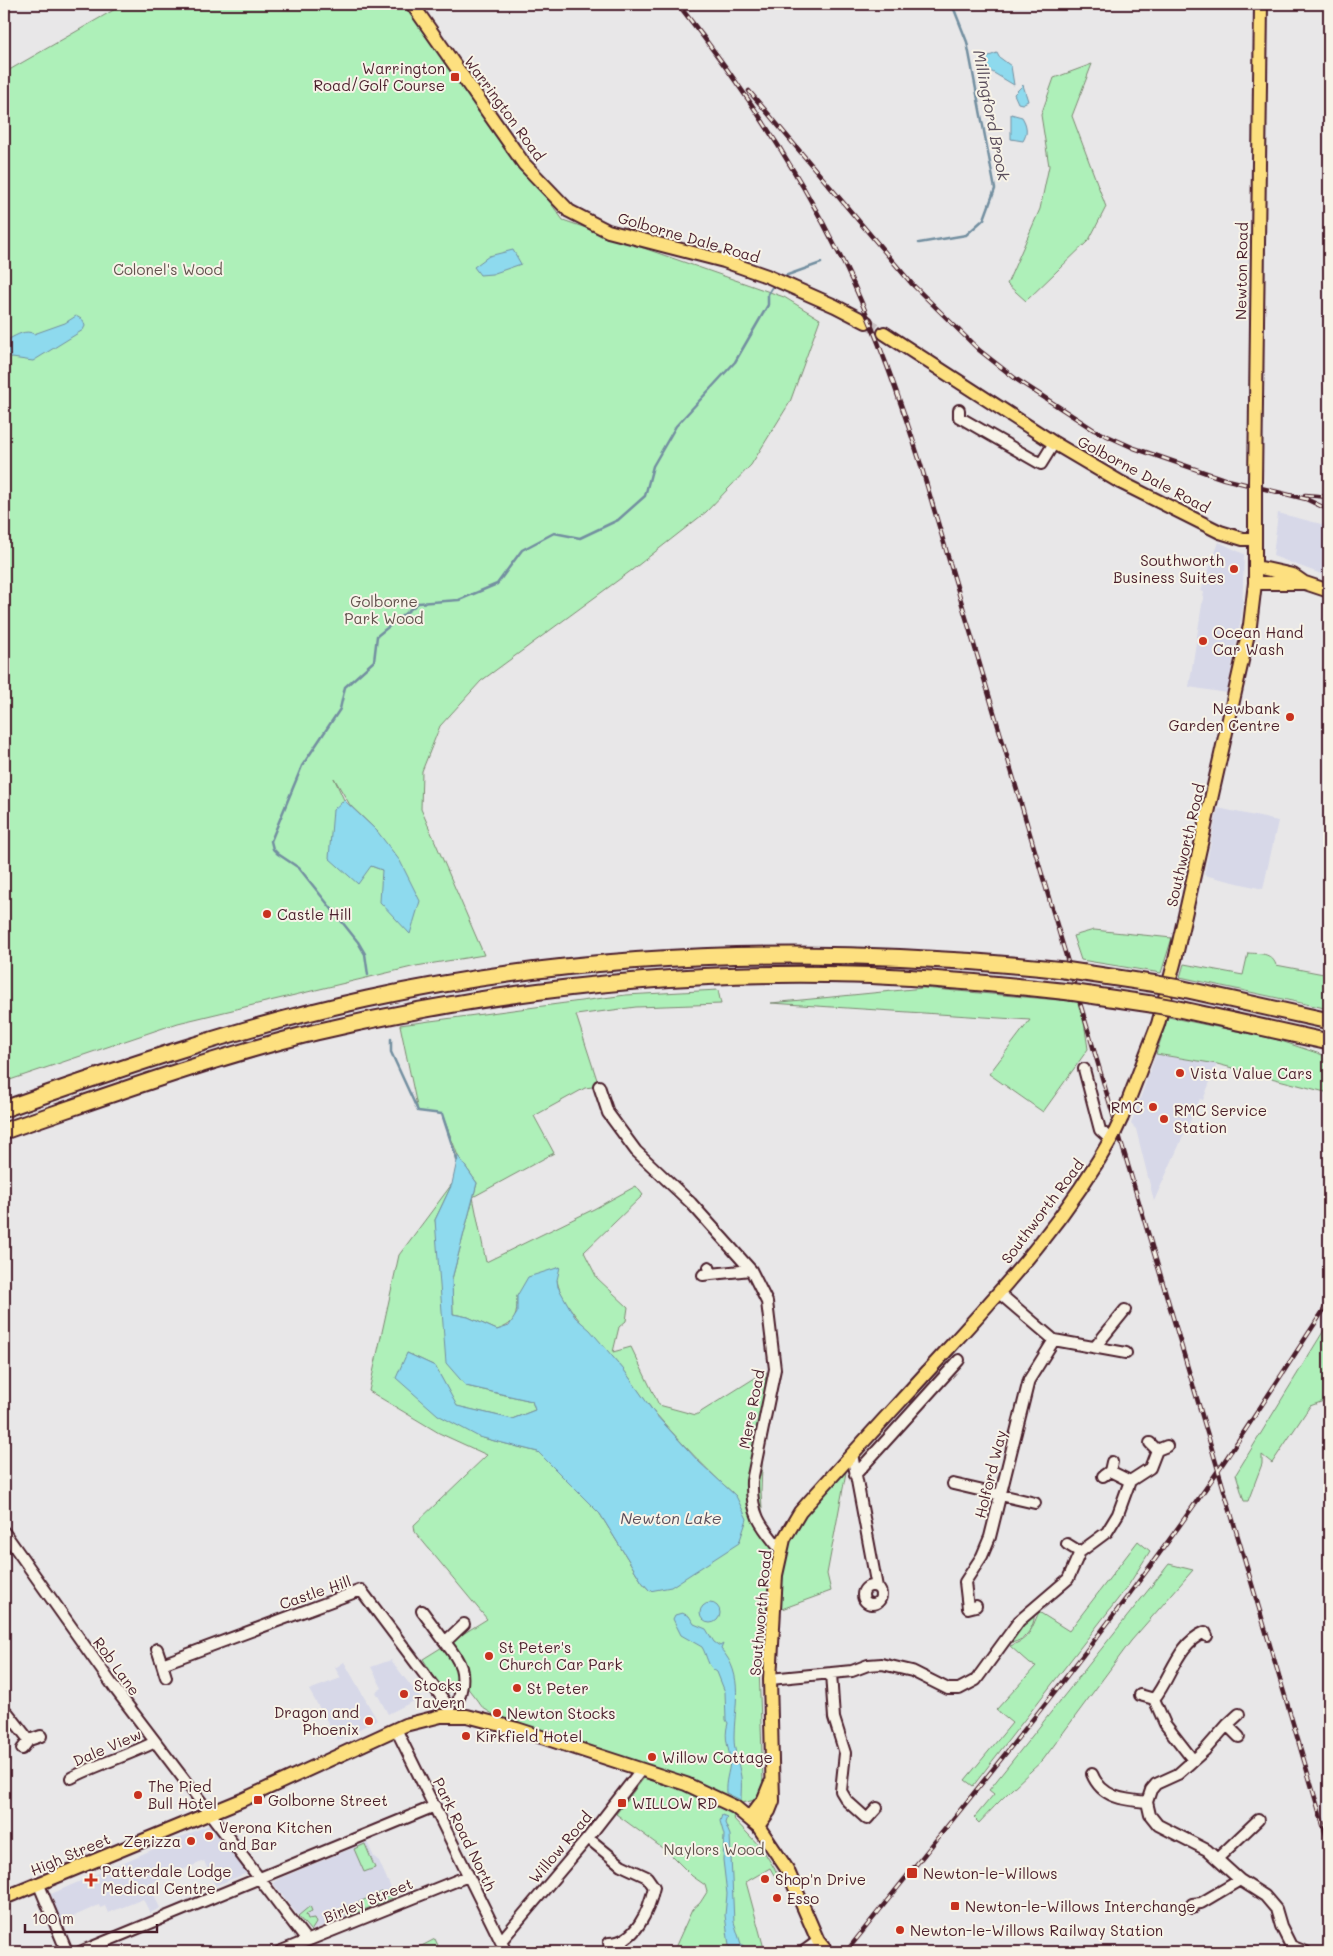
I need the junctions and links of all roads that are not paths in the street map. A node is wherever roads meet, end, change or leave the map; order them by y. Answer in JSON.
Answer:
{"nodes":[{"id":1,"x":412,"y":4,"type":"edge"},
{"id":2,"x":1261,"y":4,"type":"edge"},
{"id":3,"x":584,"y":220,"type":"joint"},
{"id":4,"x":866,"y":322,"type":"tunnel mouth"},
{"id":5,"x":884,"y":332,"type":"tunnel mouth"},
{"id":6,"x":959,"y":410,"type":"dead end"},
{"id":7,"x":1054,"y":444,"type":"junction"},
{"id":8,"x":1254,"y":534,"type":"junction"},
{"id":9,"x":1256,"y":568,"type":"junction"},
{"id":10,"x":1255,"y":582,"type":"junction"},
{"id":11,"x":1306,"y":584,"type":"junction"},
{"id":12,"x":1329,"y":591,"type":"edge"},
{"id":13,"x":1329,"y":1021,"type":"edge"},
{"id":14,"x":1329,"y":1042,"type":"edge"},
{"id":15,"x":1084,"y":1069,"type":"dead end"},
{"id":16,"x":599,"y":1086,"type":"dead end"},
{"id":17,"x":4,"y":1108,"type":"edge"},
{"id":18,"x":4,"y":1131,"type":"edge"},
{"id":19,"x":1113,"y":1136,"type":"junction"},
{"id":20,"x":751,"y":1270,"type":"junction"},
{"id":21,"x":708,"y":1272,"type":"dead end"},
{"id":22,"x":999,"y":1293,"type":"junction"},
{"id":23,"x":1125,"y":1310,"type":"dead end"},
{"id":24,"x":1054,"y":1340,"type":"junction"},
{"id":25,"x":1095,"y":1347,"type":"junction"},
{"id":26,"x":1126,"y":1353,"type":"dead end"},
{"id":27,"x":959,"y":1365,"type":"dead end"},
{"id":28,"x":1158,"y":1447,"type":"dead end"},
{"id":29,"x":852,"y":1454,"type":"junction"},
{"id":30,"x":1108,"y":1470,"type":"dead end"},
{"id":31,"x":855,"y":1475,"type":"junction"},
{"id":32,"x":1130,"y":1482,"type":"junction"},
{"id":33,"x":953,"y":1484,"type":"dead end"},
{"id":34,"x":1000,"y":1495,"type":"junction"},
{"id":35,"x":1035,"y":1503,"type":"dead end"},
{"id":36,"x":4,"y":1532,"type":"edge"},
{"id":37,"x":1067,"y":1544,"type":"dead end"},
{"id":38,"x":780,"y":1549,"type":"junction"},
{"id":39,"x":1080,"y":1552,"type":"junction"},
{"id":40,"x":877,"y":1587,"type":"dead end"},
{"id":41,"x":976,"y":1606,"type":"dead end"},
{"id":42,"x":422,"y":1611,"type":"dead end"},
{"id":43,"x":464,"y":1624,"type":"dead end"},
{"id":44,"x":1205,"y":1632,"type":"dead end"},
{"id":45,"x":445,"y":1642,"type":"junction"},
{"id":46,"x":157,"y":1649,"type":"dead end"},
{"id":47,"x":162,"y":1664,"type":"junction"},
{"id":48,"x":831,"y":1673,"type":"junction"},
{"id":49,"x":166,"y":1677,"type":"dead end"},
{"id":50,"x":770,"y":1679,"type":"junction"},
{"id":51,"x":468,"y":1689,"type":"dead end"},
{"id":52,"x":1140,"y":1695,"type":"dead end"},
{"id":53,"x":459,"y":1698,"type":"junction"},
{"id":54,"x":1154,"y":1699,"type":"junction"},
{"id":55,"x":5,"y":1711,"type":"edge"},
{"id":56,"x":451,"y":1711,"type":"junction"},
{"id":57,"x":1239,"y":1714,"type":"dead end"},
{"id":58,"x":1227,"y":1724,"type":"junction"},
{"id":59,"x":396,"y":1729,"type":"junction"},
{"id":60,"x":41,"y":1736,"type":"dead end"},
{"id":61,"x":1239,"y":1737,"type":"dead end"},
{"id":62,"x":29,"y":1740,"type":"junction"},
{"id":63,"x":155,"y":1742,"type":"junction"},
{"id":64,"x":22,"y":1749,"type":"dead end"},
{"id":65,"x":1193,"y":1760,"type":"junction"},
{"id":66,"x":641,"y":1770,"type":"junction"},
{"id":67,"x":1093,"y":1774,"type":"dead end"},
{"id":68,"x":71,"y":1778,"type":"dead end"},
{"id":69,"x":1147,"y":1802,"type":"junction"},
{"id":70,"x":435,"y":1806,"type":"junction"},
{"id":71,"x":878,"y":1808,"type":"dead end"},
{"id":72,"x":210,"y":1814,"type":"junction"},
{"id":73,"x":1258,"y":1820,"type":"dead end"},
{"id":74,"x":753,"y":1822,"type":"junction"},
{"id":75,"x":588,"y":1838,"type":"junction"},
{"id":76,"x":1217,"y":1859,"type":"junction"},
{"id":77,"x":468,"y":1876,"type":"junction"},
{"id":78,"x":260,"y":1879,"type":"junction"},
{"id":79,"x":1240,"y":1880,"type":"junction"},
{"id":80,"x":39,"y":1885,"type":"junction"},
{"id":81,"x":4,"y":1898,"type":"edge"},
{"id":82,"x":1192,"y":1904,"type":"dead end"},
{"id":83,"x":307,"y":1940,"type":"junction"},
{"id":84,"x":501,"y":1941,"type":"junction"},
{"id":85,"x":624,"y":1941,"type":"junction"},
{"id":86,"x":818,"y":1941,"type":"junction"},
{"id":87,"x":609,"y":1943,"type":"dead end"},
{"id":88,"x":1288,"y":1949,"type":"edge"},
{"id":89,"x":801,"y":1950,"type":"edge"},
{"id":90,"x":67,"y":1952,"type":"edge"},
{"id":91,"x":80,"y":1952,"type":"edge"},
{"id":92,"x":279,"y":1952,"type":"edge"},
{"id":93,"x":506,"y":1952,"type":"edge"},
{"id":94,"x":619,"y":1952,"type":"edge"},
{"id":95,"x":827,"y":1952,"type":"edge"},
{"id":96,"x":1306,"y":1952,"type":"edge"}],
"edges":[{"from":1,"to":3,"type":"main road","name":"Warrington Road"},
{"from":2,"to":8,"type":"main road","name":"Newton Road"},
{"from":3,"to":4,"type":"main road","name":"Golborne Dale Road"},
{"from":5,"to":7,"type":"main road","name":"Golborne Dale Road"},
{"from":6,"to":7,"type":"street","name":"Golborne Dale Road"},
{"from":7,"to":8,"type":"main road","name":"Golborne Dale Road"},
{"from":8,"to":9,"type":"main road","name":"Southworth Road"},
{"from":9,"to":10,"type":"main road","name":"Southworth Road"},
{"from":9,"to":11,"type":"main road"},
{"from":10,"to":11,"type":"main road"},
{"from":10,"to":19,"type":"main road","name":"Southworth Road","bridge":true},
{"from":11,"to":12,"type":"main road"},
{"from":13,"to":17,"type":"highway","bridge":true},
{"from":14,"to":18,"type":"highway","bridge":true},
{"from":15,"to":19,"type":"street"},
{"from":16,"to":20,"type":"street","name":"Mere Road"},
{"from":19,"to":22,"type":"main road","name":"Southworth Road"},
{"from":20,"to":21,"type":"street"},
{"from":20,"to":38,"type":"street","name":"Mere Road"},
{"from":22,"to":24,"type":"street"},
{"from":22,"to":29,"type":"main road","name":"Southworth Road"},
{"from":23,"to":25,"type":"street"},
{"from":24,"to":25,"type":"street"},
{"from":24,"to":34,"type":"street","name":"Holford Way"},
{"from":25,"to":26,"type":"street"},
{"from":27,"to":31,"type":"street"},
{"from":28,"to":32,"type":"street"},
{"from":29,"to":31,"type":"street"},
{"from":29,"to":38,"type":"main road","name":"Southworth Road"},
{"from":30,"to":32,"type":"street"},
{"from":31,"to":40,"type":"street"},
{"from":32,"to":39,"type":"street"},
{"from":33,"to":34,"type":"street"},
{"from":34,"to":35,"type":"street"},
{"from":34,"to":41,"type":"street","name":"Holford Way"},
{"from":36,"to":63,"type":"street","name":"Rob Lane"},
{"from":37,"to":39,"type":"street"},
{"from":38,"to":50,"type":"main road","name":"Southworth Road"},
{"from":39,"to":48,"type":"street"},
{"from":42,"to":45,"type":"street"},
{"from":43,"to":45,"type":"street"},
{"from":44,"to":54,"type":"street"},
{"from":45,"to":53,"type":"street"},
{"from":46,"to":47,"type":"street"},
{"from":47,"to":49,"type":"street"},
{"from":47,"to":56,"type":"street","name":"Castle Hill"},
{"from":48,"to":50,"type":"street"},
{"from":48,"to":71,"type":"street"},
{"from":50,"to":74,"type":"main road","name":"Southworth Road"},
{"from":51,"to":53,"type":"street"},
{"from":52,"to":54,"type":"street"},
{"from":53,"to":56,"type":"street"},
{"from":54,"to":65,"type":"street"},
{"from":55,"to":62,"type":"street"},
{"from":56,"to":59,"type":"main road","name":"High Street"},
{"from":56,"to":66,"type":"main road","name":"High Street"},
{"from":57,"to":58,"type":"street"},
{"from":58,"to":61,"type":"street"},
{"from":58,"to":65,"type":"street"},
{"from":59,"to":70,"type":"street","name":"Park Road North"},
{"from":59,"to":72,"type":"main road","name":"High Street"},
{"from":60,"to":62,"type":"street"},
{"from":62,"to":64,"type":"street"},
{"from":63,"to":68,"type":"street","name":"Dale View"},
{"from":63,"to":72,"type":"street","name":"Rob Lane"},
{"from":65,"to":69,"type":"street"},
{"from":66,"to":74,"type":"main road","name":"High Street"},
{"from":66,"to":75,"type":"street","name":"Willow Road"},
{"from":67,"to":69,"type":"street"},
{"from":69,"to":76,"type":"street"},
{"from":70,"to":77,"type":"street","name":"Park Road North"},
{"from":70,"to":78,"type":"street"},
{"from":72,"to":78,"type":"street"},
{"from":72,"to":80,"type":"main road","name":"High Street"},
{"from":73,"to":76,"type":"street"},
{"from":74,"to":86,"type":"main road"},
{"from":75,"to":84,"type":"street","name":"Willow Road"},
{"from":75,"to":85,"type":"street"},
{"from":76,"to":79,"type":"street"},
{"from":77,"to":83,"type":"street","name":"Birley Street"},
{"from":77,"to":84,"type":"street","name":"Park Road North"},
{"from":78,"to":83,"type":"street"},
{"from":78,"to":91,"type":"street"},
{"from":79,"to":82,"type":"street"},
{"from":79,"to":88,"type":"street"},
{"from":80,"to":81,"type":"main road","name":"High Street"},
{"from":80,"to":90,"type":"street"},
{"from":83,"to":92,"type":"street","name":"Birley Street"},
{"from":84,"to":93,"type":"street","name":"Park Road North"},
{"from":85,"to":87,"type":"street"},
{"from":85,"to":94,"type":"street"},
{"from":86,"to":89,"type":"street"},
{"from":86,"to":95,"type":"main road"},
{"from":88,"to":96,"type":"street"}]}
